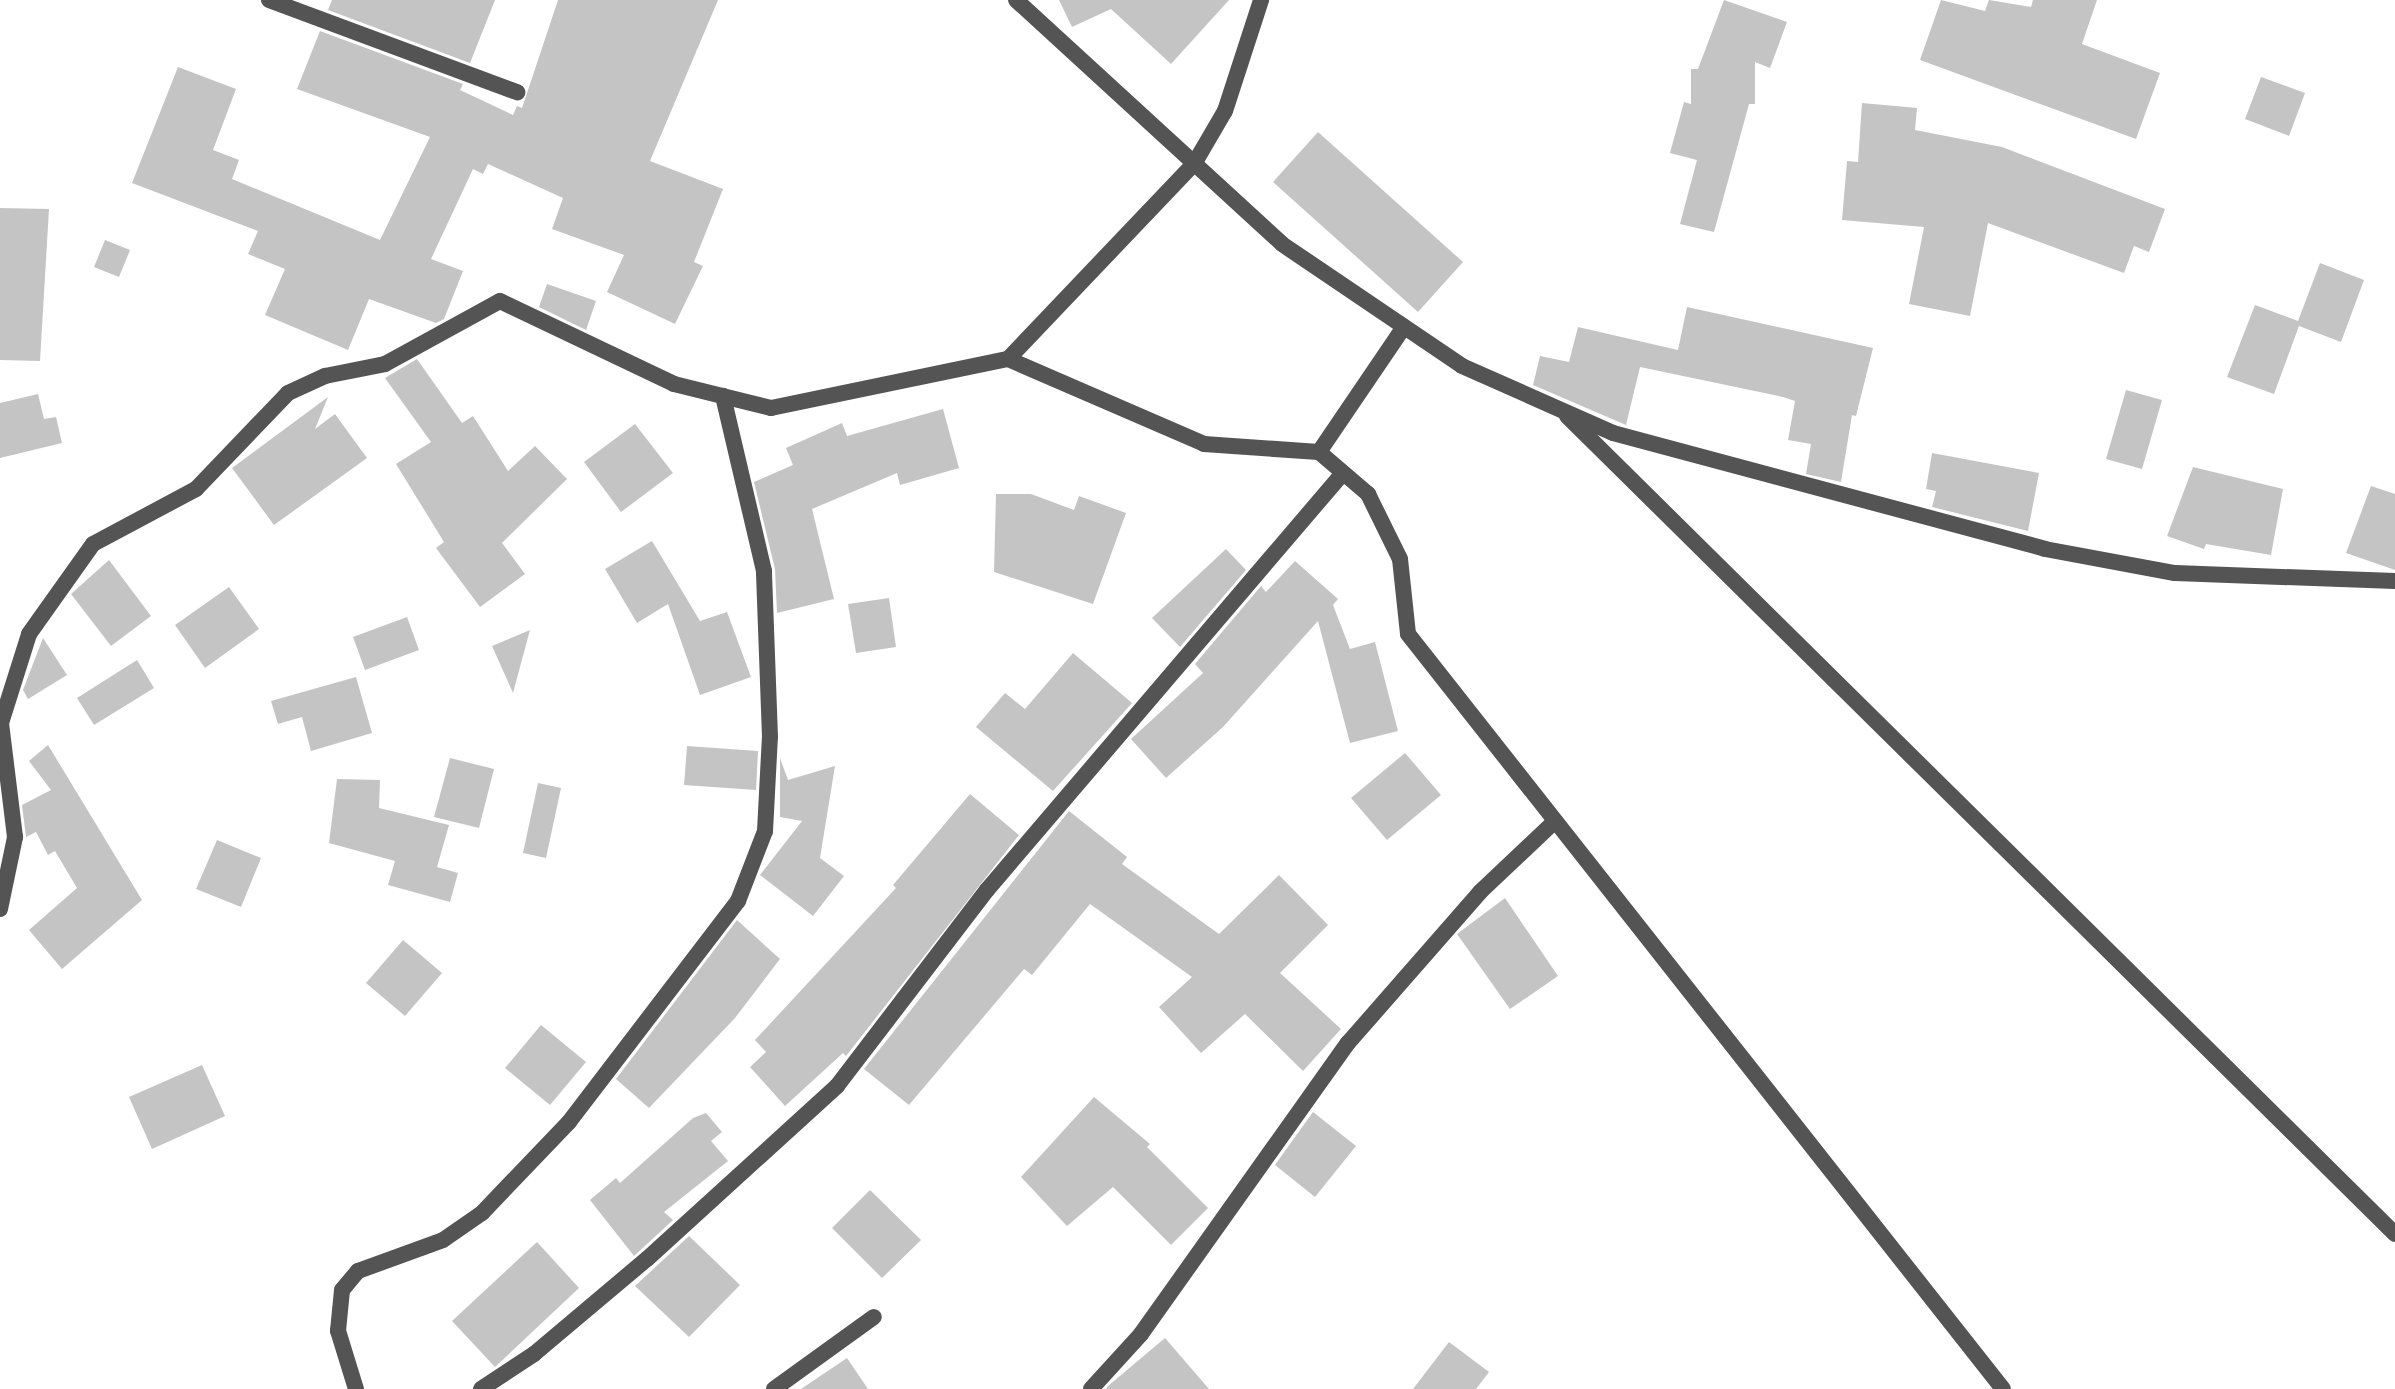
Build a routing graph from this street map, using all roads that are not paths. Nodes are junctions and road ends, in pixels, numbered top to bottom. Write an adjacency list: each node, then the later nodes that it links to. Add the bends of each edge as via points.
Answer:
1 (269, 0): 4 (street)
2 (1016, 0): 5 (street)
3 (1261, 0): 5 (street, via 1225,111)
4 (517, 92)
5 (1194, 164): 6 (street, via 1282,244); 7 (street)
6 (1404, 327): 9 (street, via 1462,366); 10 (street)
7 (1008, 359): 8 (street, via 771,408); 10 (street, via 1204,444)
8 (723, 396): 14 (street, via 674,384 500,301 385,364 325,376 288,393 196,489 93,544 29,634 1,723 15,837); 17 (street, via 764,571 770,737 765,831 738,901 569,1122 482,1213 443,1240 358,1271 342,1290 338,1331)
9 (1561, 410): 12 (street, via 1613,433 2045,549 2175,573); 15 (street)
10 (1319, 452): 11 (street)
11 (1343, 473): 13 (street, via 1368,494 1400,559 1408,634); 18 (street, via 987,890 837,1086 647,1259 534,1354)
12 (2395, 581)
13 (1555, 821): 20 (street, via 1480,892 1348,1043 1141,1334); 21 (street)
14 (0, 909)
15 (2395, 1234)
16 (874, 1317): 19 (street)
17 (356, 1389)
18 (481, 1389)
19 (774, 1389)
20 (1091, 1389)
21 (2003, 1389)

